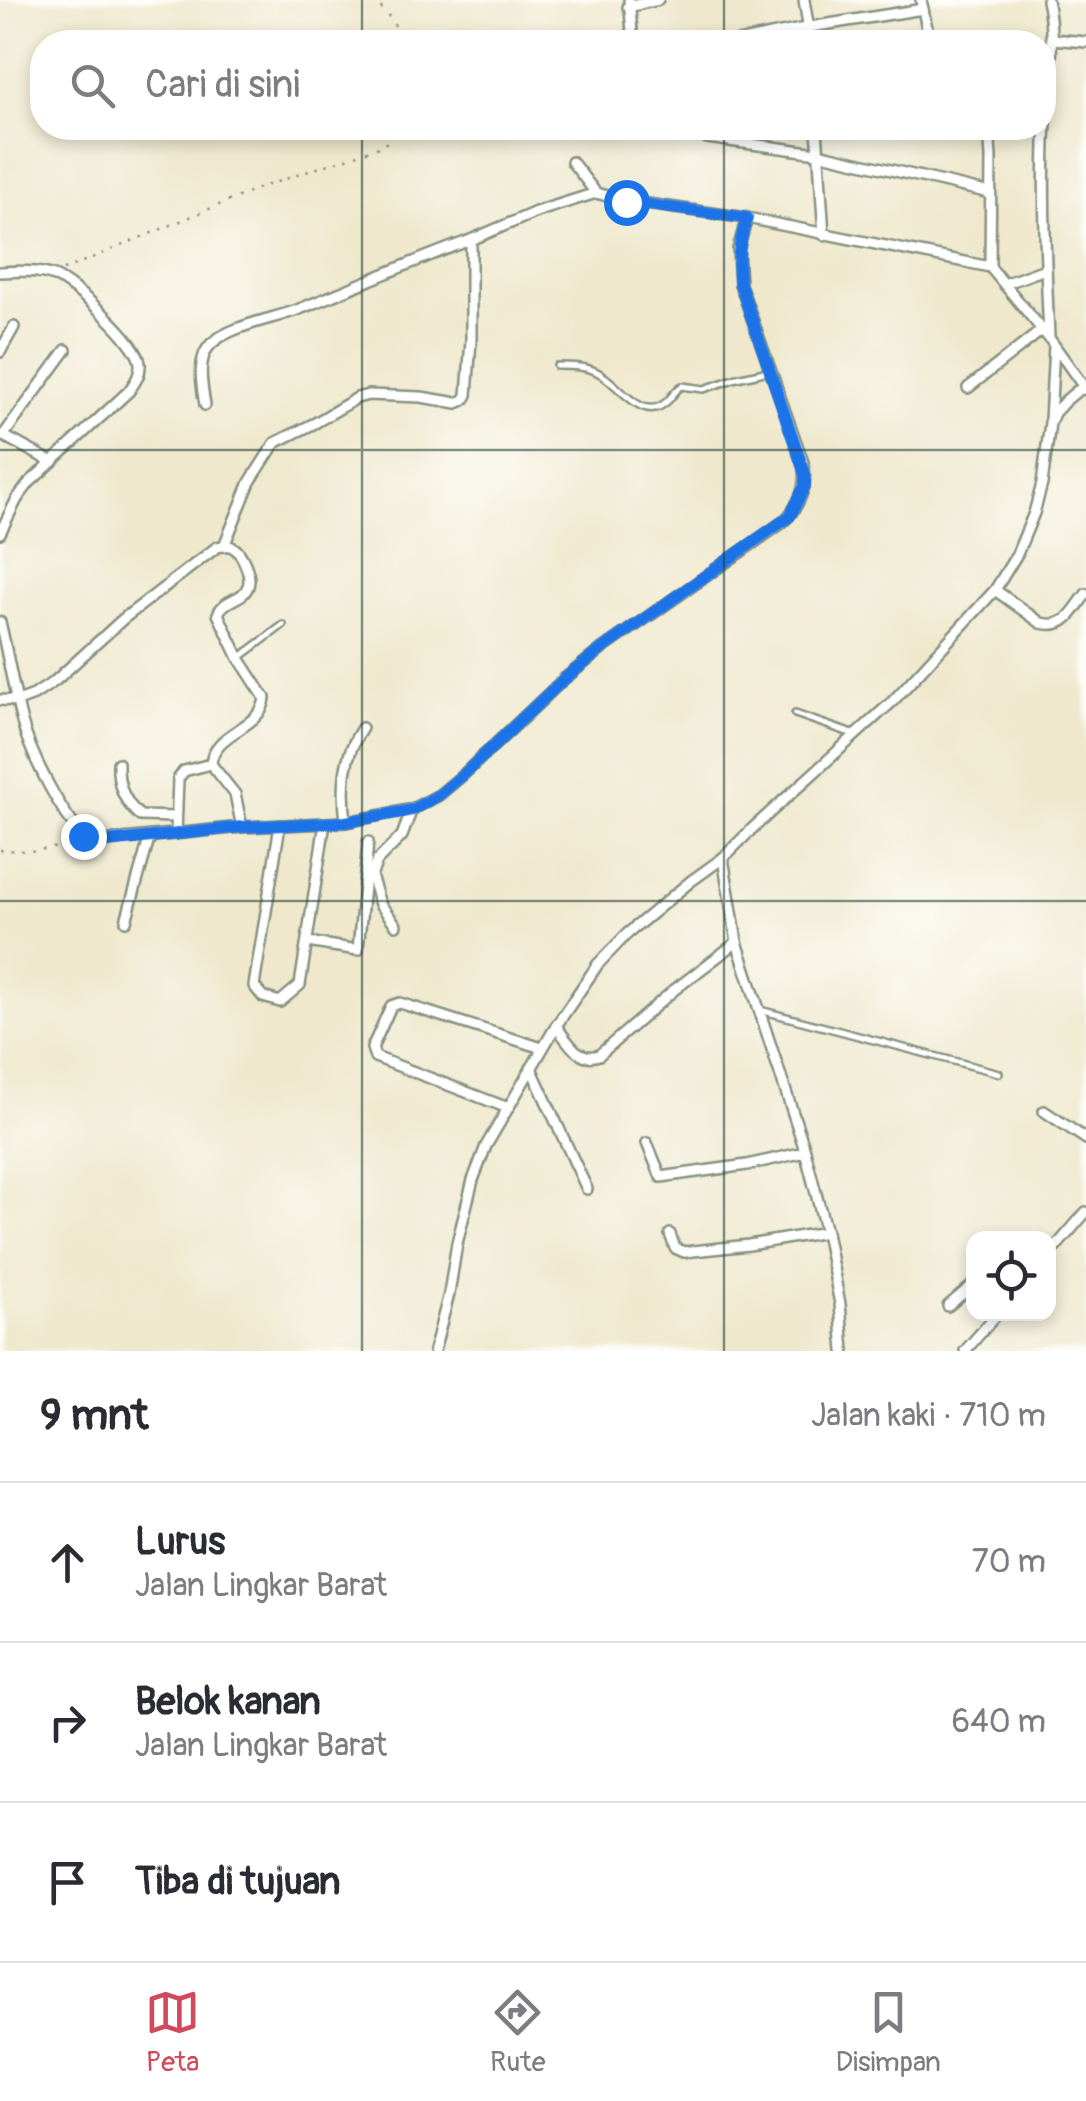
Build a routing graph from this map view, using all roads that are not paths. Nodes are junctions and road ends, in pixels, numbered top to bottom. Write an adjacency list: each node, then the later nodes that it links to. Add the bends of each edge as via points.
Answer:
1 (658, 0): 4 (street)
2 (804, 0): 6 (street)
3 (1047, 0): 11 (street)
4 (629, 4): 7 (street)
5 (922, 5): 6 (street); 10 (street)
6 (810, 27): 8 (street); 9 (street)
7 (632, 30)
8 (797, 30)
9 (810, 30)
10 (927, 30)
11 (1051, 30)
12 (1056, 39): 13 (street)
13 (1086, 42)
14 (721, 140): 18 (street)
15 (817, 140): 18 (street)
16 (989, 140): 21 (street)
17 (1047, 140): 26 (street)
18 (818, 154): 21 (street); 23 (street)
19 (572, 162): 20 (street)
20 (596, 193): 22 (street); 24 (street)
21 (990, 193): 25 (street)
22 (747, 218): 23 (street); 34 (street, via 737,265)
23 (824, 234): 25 (street)
24 (471, 240): 37 (street, via 211,344 202,366); 42 (street, via 472,340 464,400 368,394 275,444 250,482)
25 (990, 266): 28 (street)
26 (1045, 270): 28 (street); 30 (street)
27 (0, 272): 40 (street, via 52,275 85,296 138,356 139,374 128,391)
28 (1004, 284): 30 (street)
29 (14, 327): 32 (street)
30 (1048, 338): 35 (street); 36 (street); 38 (street)
31 (66, 350): 39 (street)
32 (0, 352)
33 (557, 366): 34 (lane, via 593,370 646,409 666,404 682,386 704,389)
34 (769, 371): 55 (street, via 805,474 790,516 602,649 464,774)
35 (968, 388)
36 (1085, 389): 38 (street)
37 (205, 404)
38 (1050, 423): 43 (street, via 1034,512)
39 (2, 435): 40 (street)
40 (52, 462): 41 (street, via 17,499)
41 (0, 532)
42 (224, 546): 47 (street, via 238,550 249,576 247,590 218,609); 49 (street, via 123,619 55,681)
43 (995, 590): 44 (street, via 1050,625 1065,621); 52 (street)
44 (1086, 594)
45 (0, 622): 49 (street)
46 (284, 625): 47 (lane)
47 (239, 658): 54 (street, via 265,698 264,708 216,745)
48 (0, 700): 49 (street)
49 (18, 701): 63 (street, via 29,742 74,827 92,842)
50 (795, 714): 52 (lane)
51 (362, 728): 58 (street, via 347,754)
52 (856, 734): 65 (street)
53 (118, 763): 56 (street, via 132,809 140,816)
54 (211, 764): 56 (street, via 178,779); 61 (street, via 235,794)
55 (412, 810): 57 (street); 66 (street, via 402,836)
56 (176, 817): 62 (street)
57 (360, 820): 58 (street); 64 (street)
58 (346, 822): 59 (street)
59 (325, 823): 60 (street); 69 (street)
60 (280, 825): 61 (street); 69 (street, via 254,986 263,998 280,1002 300,985)
61 (242, 827): 62 (street)
62 (176, 833): 63 (street)
63 (150, 836): 67 (street)
64 (368, 842): 66 (street); 69 (street, via 358,950)
65 (723, 858): 70 (street); 72 (street, via 598,964)
66 (377, 861): 68 (street, via 372,885)
67 (126, 920)
68 (396, 925)
69 (307, 942)
70 (738, 942): 71 (street); 72 (street, via 598,1055 579,1054)
71 (759, 1010): 75 (lane); 80 (street)
72 (556, 1026): 73 (street)
73 (542, 1048): 74 (street); 76 (street, via 391,1006 372,1048 375,1058)
74 (531, 1068): 76 (street); 81 (street)
75 (999, 1072)
76 (508, 1108): 89 (street, via 473,1180)
77 (1044, 1111): 78 (street)
78 (1086, 1139)
79 (647, 1143): 80 (street, via 660,1177)
80 (805, 1152): 83 (street)
81 (587, 1188)
82 (1086, 1212): 85 (street)
83 (826, 1232): 84 (street, via 684,1252); 90 (street)
84 (670, 1234)
85 (1056, 1247)
86 (966, 1291): 87 (street)
87 (948, 1306)
88 (991, 1321): 91 (street)
89 (434, 1351)
90 (844, 1351)
91 (965, 1351)

